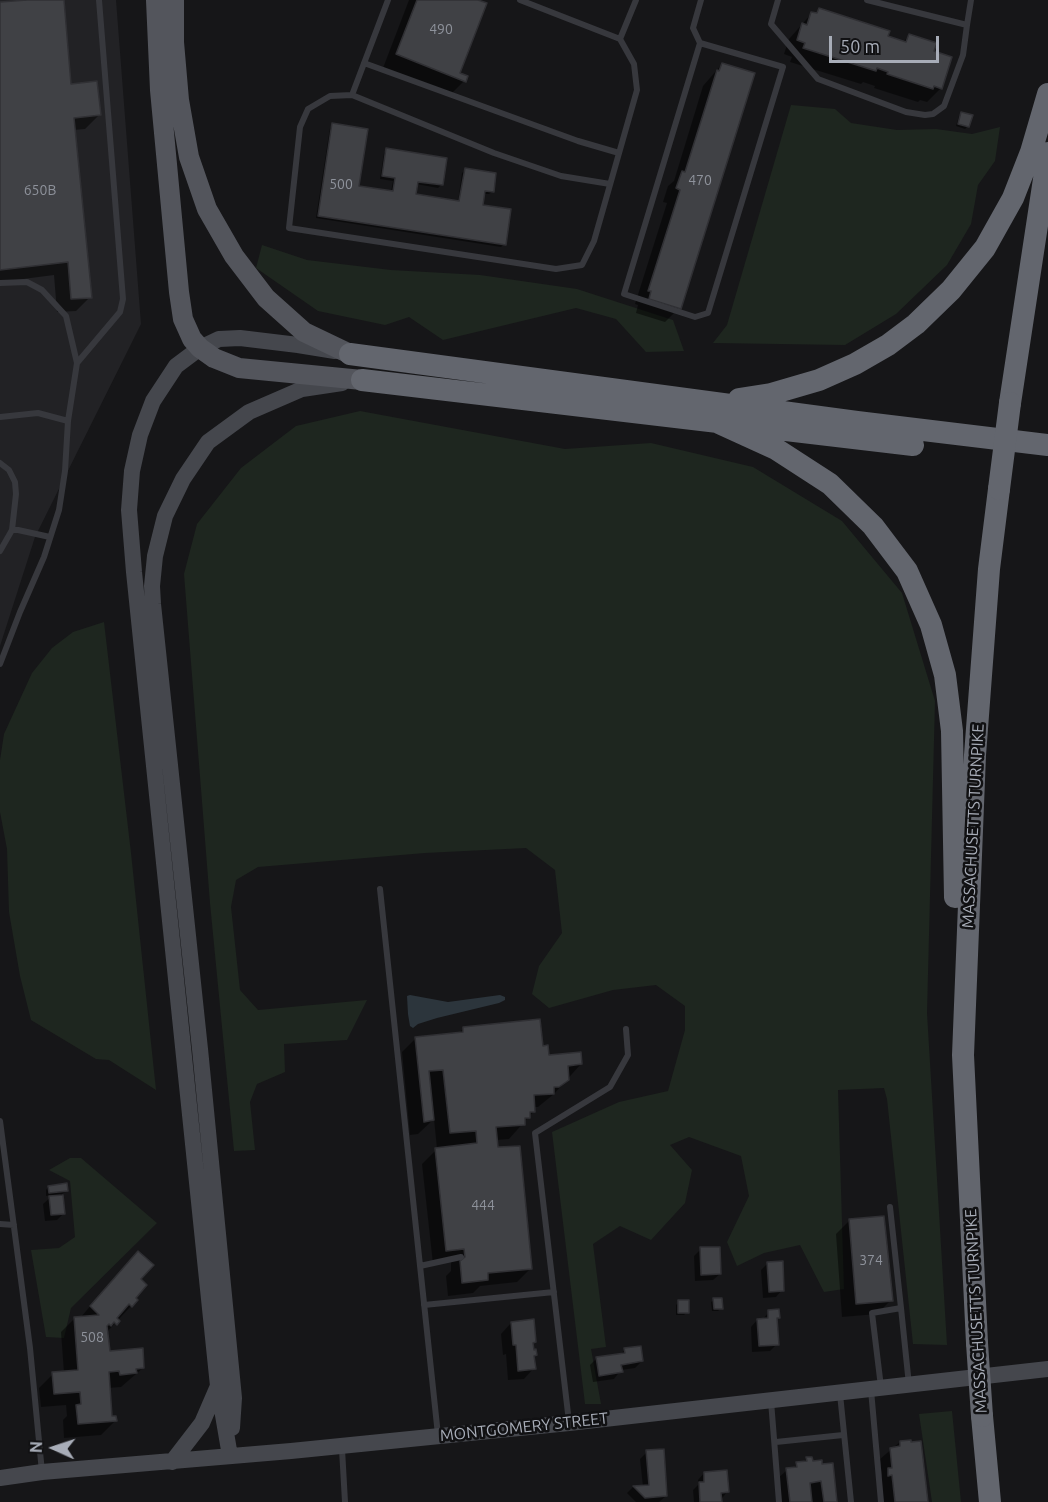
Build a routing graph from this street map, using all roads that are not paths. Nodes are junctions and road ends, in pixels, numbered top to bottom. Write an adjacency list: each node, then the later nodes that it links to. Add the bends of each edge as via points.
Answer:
1 (99, 0): 23 (lane, via 123,299 120,312)
2 (156, 0): 21 (main road, via 178,292 183,319)
3 (174, 0): 22 (main road, via 179,100 189,157 207,209 234,256 266,298 304,332)
4 (388, 0): 14 (lane)
5 (520, 0): 12 (lane)
6 (636, 0): 12 (lane)
7 (701, 0): 13 (lane, via 693,28)
8 (778, 0): 11 (lane, via 771,24 818,79 925,116 944,106 963,55)
9 (867, 0): 11 (lane)
10 (971, 0): 11 (lane)
11 (967, 25)
12 (620, 39): 17 (lane, via 634,64 638,90)
13 (700, 44): 13 (lane, via 783,67 708,314 695,317 624,294)
14 (364, 63): 16 (lane); 17 (lane)
15 (1048, 94): 25 (highway, via 1017,189 985,249 916,324 855,364 819,380)
16 (351, 95): 19 (lane, via 494,153 561,176); 19 (lane, via 330,96 308,109 300,127 290,228 556,269 582,265 594,241)
17 (619, 153): 19 (lane)
18 (1048, 153): 37 (highway, MASSACHUSETTS TURNPIKE, bridge, via 989,569 975,755)
19 (610, 184)
20 (0, 283): 23 (lane, via 27,282 42,290 66,316)
21 (200, 348): 22 (main road, via 219,339 240,338); 24 (main road, via 239,368); 49 (main road, via 176,366 153,401 132,471 129,510)
22 (350, 354): 25 (highway)
23 (76, 363): 27 (lane)
24 (362, 380): 25 (highway); 58 (main road, via 302,389 249,412 208,442 183,479 165,516 155,556 153,604 234,1398)
25 (717, 413): 28 (highway); 29 (highway); 37 (highway, via 830,484 873,526 907,571 931,626 945,675 952,731 955,916)
26 (0, 417): 27 (lane, via 38,413)
27 (68, 421): 32 (lane, via 59,510)
28 (1048, 445)
29 (1048, 461)
30 (0, 463): 31 (lane, via 15,482)
31 (12, 530): 32 (lane); 33 (lane)
32 (50, 537): 34 (lane)
33 (0, 551)
34 (0, 664)
35 (380, 889): 43 (lane)
36 (626, 1029): 44 (lane, via 628,1055 610,1087 536,1133)
37 (963, 1056): 66 (highway, MASSACHUSETTS TURNPIKE, bridge, via 977,1343)
38 (0, 1121): 41 (lane)
39 (890, 1207): 46 (lane)
40 (0, 1224): 41 (lane)
41 (14, 1225): 60 (lane)
42 (461, 1257): 43 (lane)
43 (420, 1266): 45 (lane)
44 (554, 1292): 45 (lane); 53 (lane)
45 (424, 1305): 55 (lane)
46 (901, 1308): 48 (lane); 50 (lane, via 872,1313)
47 (1048, 1369): 48 (main road, MONTGOMERY STREET)
48 (910, 1385): 50 (main road, MONTGOMERY STREET)
49 (218, 1386): 58 (main road); 59 (main road, via 202,1423)
50 (876, 1389): 51 (main road, MONTGOMERY STREET); 65 (lane)
51 (840, 1393): 52 (main road, MONTGOMERY STREET); 54 (lane)
52 (771, 1401): 53 (main road, MONTGOMERY STREET); 56 (lane)
53 (569, 1423): 55 (main road, MONTGOMERY STREET)
54 (843, 1435): 56 (lane); 64 (lane)
55 (438, 1436): 57 (main road, MONTGOMERY STREET)
56 (776, 1443): 63 (lane)
57 (342, 1446): 58 (main road, MONTGOMERY STREET); 62 (lane)
58 (230, 1456): 59 (main road, MONTGOMERY STREET)
59 (172, 1462): 60 (main road, MONTGOMERY STREET)
60 (42, 1472): 61 (main road, MONTGOMERY STREET)
61 (0, 1478)
62 (345, 1502)
63 (779, 1502)
64 (851, 1502)
65 (881, 1502)
66 (990, 1502)

